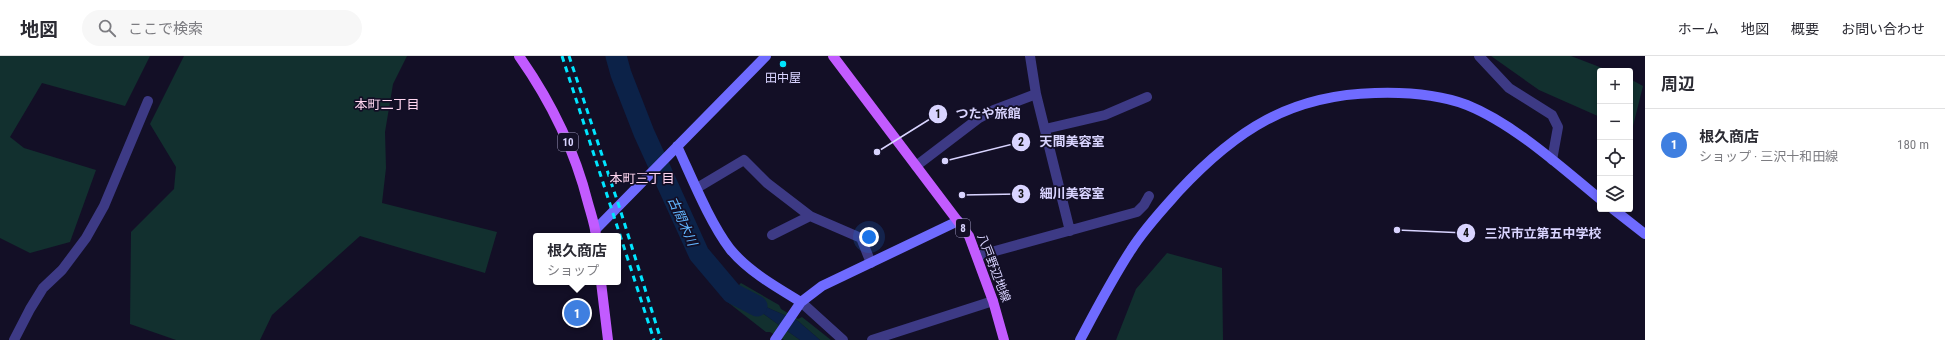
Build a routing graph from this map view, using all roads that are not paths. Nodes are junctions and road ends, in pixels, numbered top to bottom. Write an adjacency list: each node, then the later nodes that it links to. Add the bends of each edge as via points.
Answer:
1 (519, 56): 20 (main road, 10, via 539,87 570,146 582,177)
2 (766, 56): 10 (street)
3 (833, 56): 12 (main road, 八戸野辺地線 / 8)
4 (1030, 56): 6 (street)
5 (1479, 56): 11 (street, via 1509,88 1552,115 1558,127)
6 (1036, 94): 9 (street); 12 (street, via 979,118)
7 (1147, 97): 9 (street, via 1105,115)
8 (148, 101): 28 (street, via 104,206 74,256 43,288)
9 (1045, 129): 19 (street)
10 (674, 149): 13 (street); 20 (street)
11 (1552, 160): 15 (street); 34 (street, via 1501,122 1467,106 1434,96 1394,92 1359,93 1323,98 1288,110 1252,127 1229,144 1193,176 1157,214 1131,249)
12 (916, 166): 18 (main road, 八戸野辺地線 / 8)
13 (697, 188): 17 (street, via 744,160 767,183); 27 (street, via 731,249 752,270)
14 (1149, 196): 19 (street, via 1137,212)
15 (1597, 197)
16 (1617, 212): 21 (street)
17 (810, 216): 22 (street); 24 (street, via 861,238)
18 (958, 221): 23 (main road, 八戸野辺地線 / 8, via 969,236); 24 (street)
19 (1070, 231): 23 (street)
20 (596, 233)
21 (1645, 234)
22 (772, 235)
23 (977, 256): 26 (main road, 八戸野辺地線 / 8)
24 (871, 263): 27 (street, via 822,286)
25 (601, 285): 29 (main road)
26 (993, 301): 32 (street); 33 (main road, 八戸野辺地線 / 8)
27 (798, 305): 30 (street); 31 (street)
28 (14, 340)
29 (608, 340)
30 (775, 340)
31 (843, 340)
32 (872, 340)
33 (1004, 340)
34 (1080, 340)

